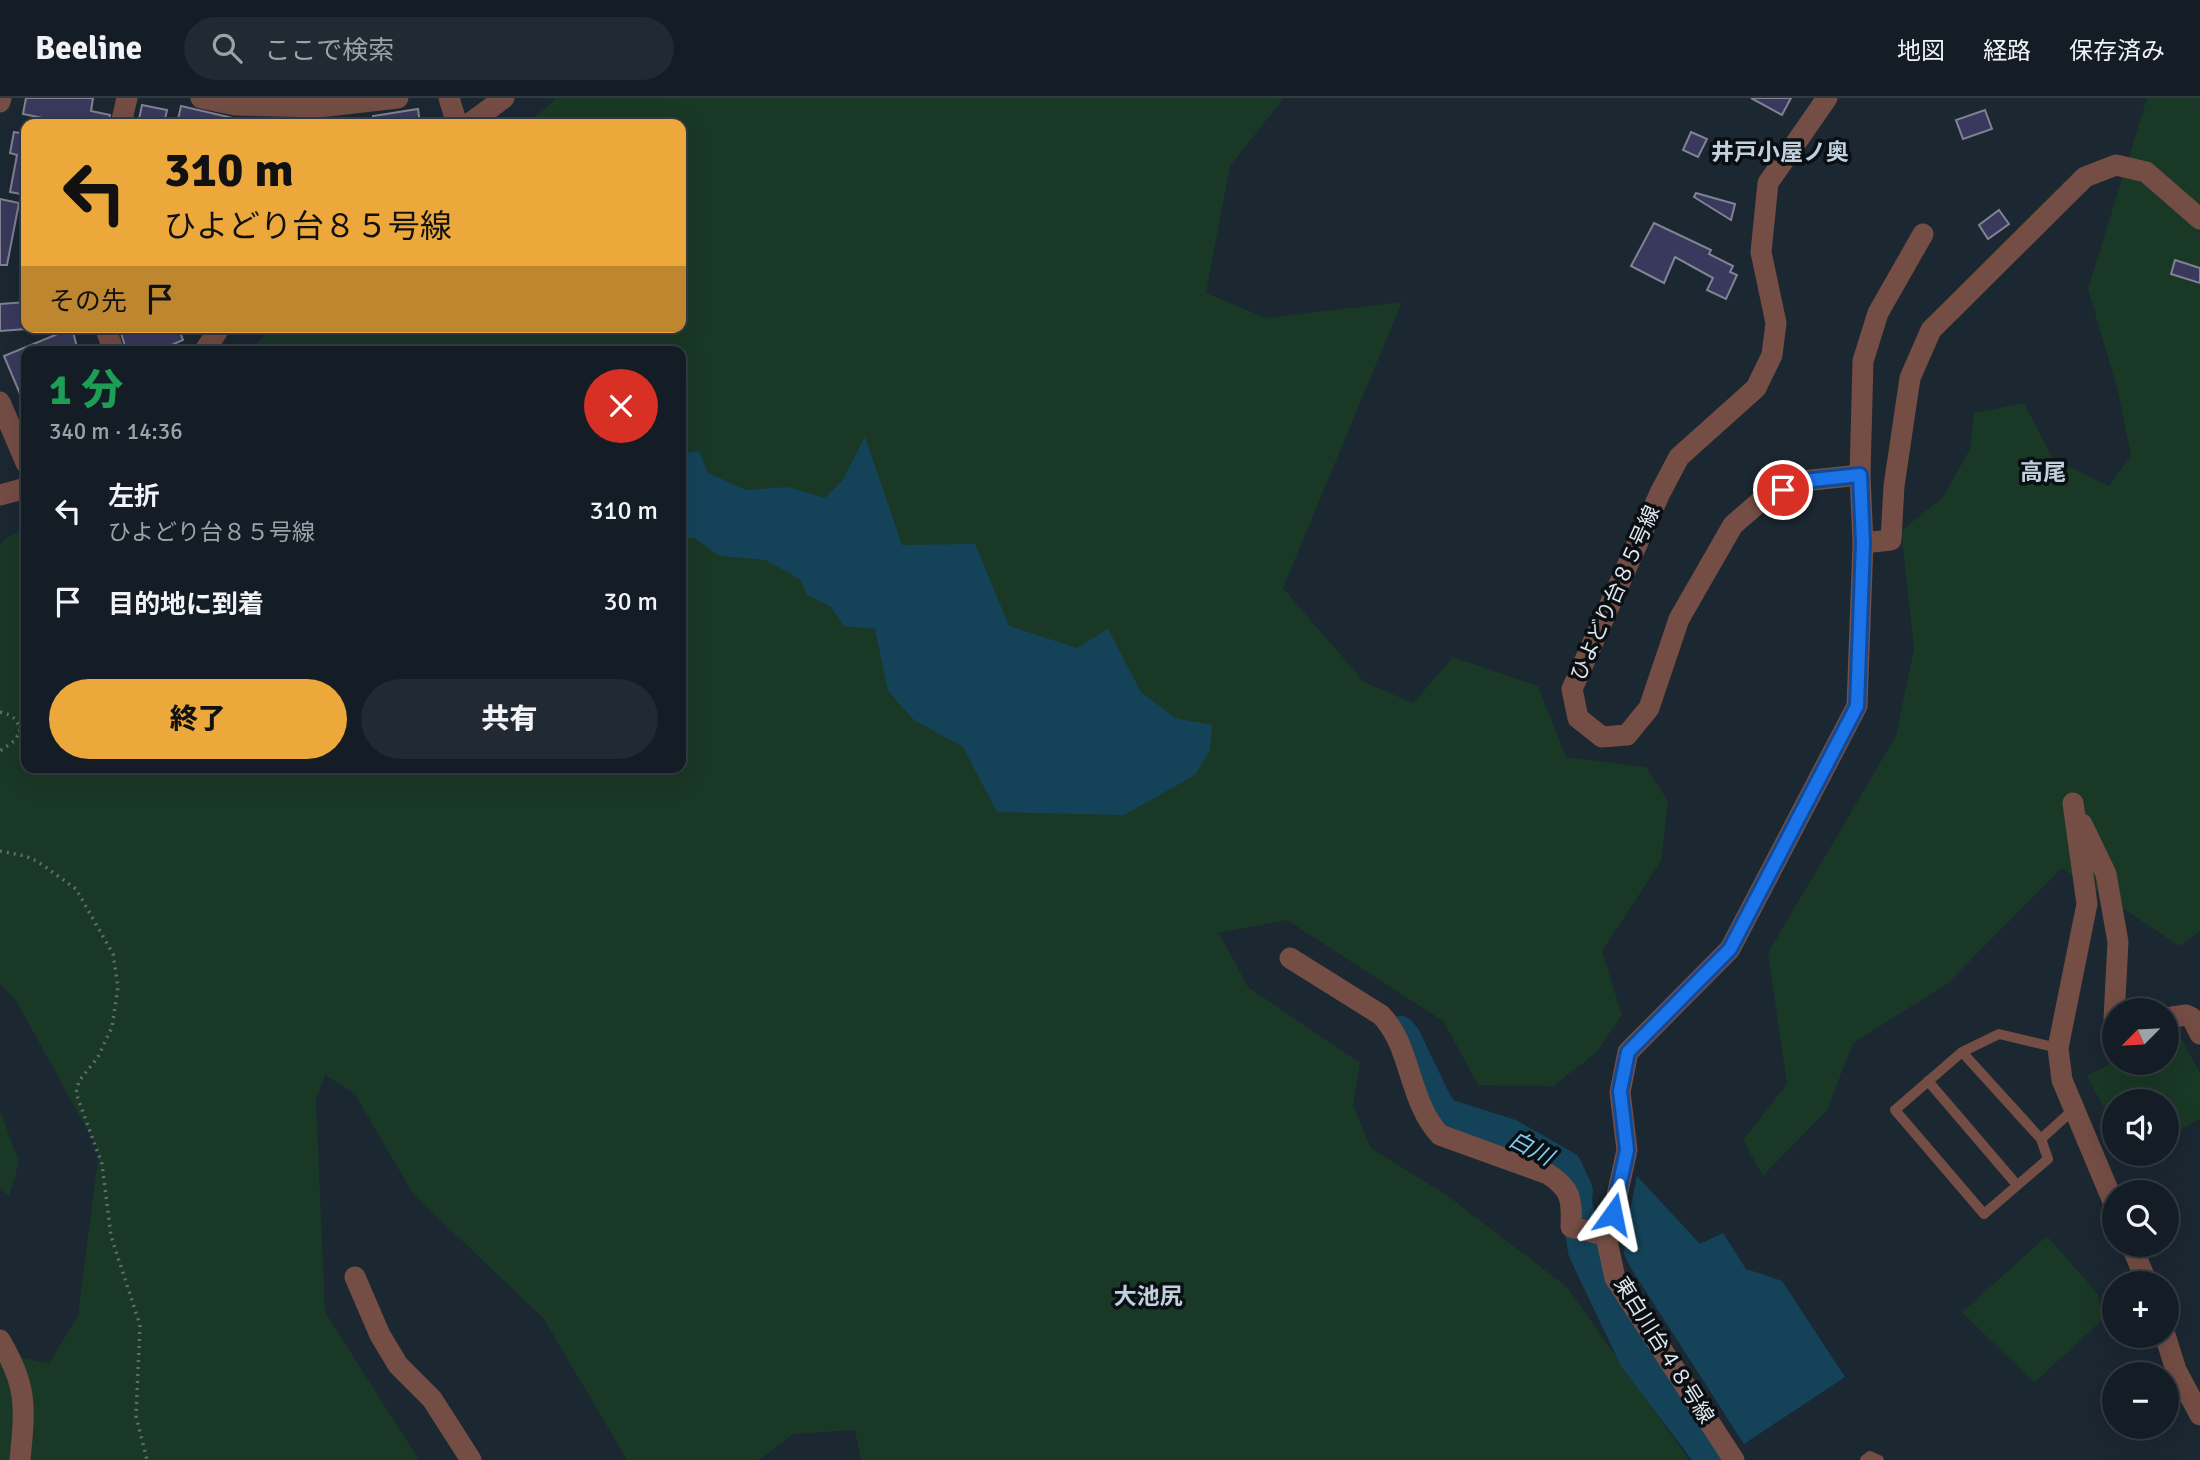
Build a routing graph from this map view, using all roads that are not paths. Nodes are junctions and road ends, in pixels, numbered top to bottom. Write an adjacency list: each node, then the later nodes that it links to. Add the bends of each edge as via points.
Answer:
1 (127, 98): 8 (street)
2 (201, 98): 7 (street)
3 (398, 98): 7 (street)
4 (449, 98): 9 (street)
5 (504, 98): 10 (street)
6 (1827, 98): 15 (street, ひよどり台８５号線, via 1768,184 1761,252 1776,323 1772,355 1756,388 1679,457 1572,690 1578,719 1602,737 1627,735 1649,708 1679,619 1733,525 1743,516 1763,499 1803,481)
7 (233, 115)
8 (122, 119)
9 (455, 119)
10 (476, 119)
11 (2200, 219): 18 (street, via 2146,172 2116,165 2085,177 1931,330 1910,378 1891,540)
12 (1923, 234): 15 (street, 東白川台４８号線, via 1878,313 1863,361)
13 (0, 402): 14 (street)
14 (21, 451)
15 (1860, 475): 18 (street, 東白川台４８号線)
16 (21, 489): 17 (street)
17 (0, 495)
18 (1863, 543): 30 (street, 東白川台４８号線, via 1857,706 1730,949 1628,1052 1620,1091 1627,1150)
19 (1290, 958): 30 (street, via 1388,1021 1427,1122 1440,1135 1548,1174 1561,1182 1572,1201 1570,1227)
20 (2115, 998): 23 (street, via 2118,942 2106,874 2073,803 2087,904)
21 (2179, 1016): 22 (street, via 2192,1018)
22 (2200, 1034)
23 (2058, 1048): 24 (lane, via 1999,1034); 26 (street, via 2062,1080)
24 (1962, 1052): 25 (lane); 27 (lane)
25 (1928, 1081): 29 (lane); 29 (lane, via 1895,1110 1966,1194 1984,1214)
26 (2074, 1109): 27 (lane); 28 (street)
27 (2041, 1139): 29 (lane, via 2048,1159)
28 (2104, 1180)
29 (2017, 1185)
30 (1608, 1236): 37 (street, 東白川台４８号線, via 1615,1278)
31 (355, 1277): 36 (street, via 398,1365 432,1399)
32 (0, 1340): 35 (street, via 22,1392)
33 (2169, 1348): 34 (street)
34 (2200, 1415)
35 (20, 1460)
36 (471, 1460)
37 (1734, 1460)
38 (1865, 1460): 39 (lane, via 1870,1456)
39 (1879, 1460)

